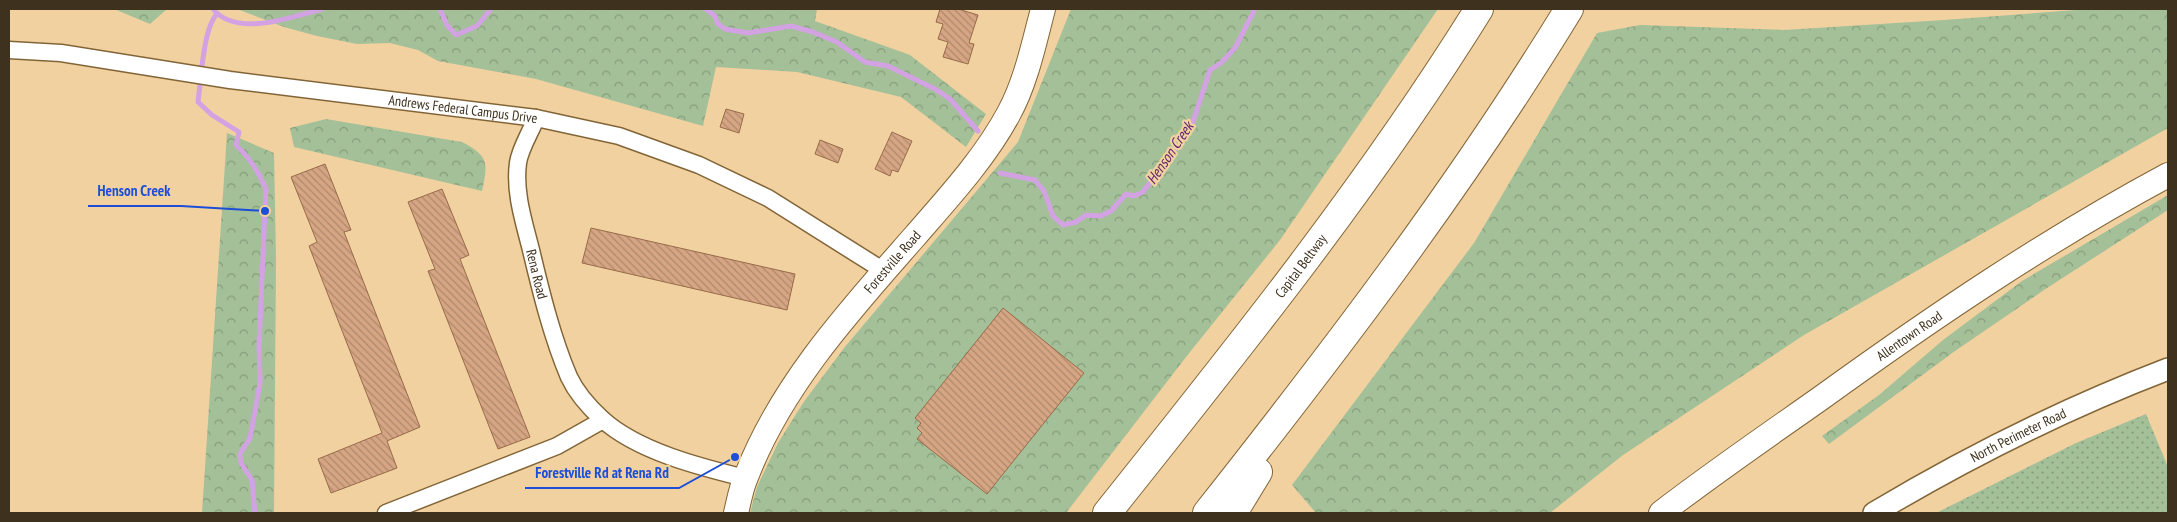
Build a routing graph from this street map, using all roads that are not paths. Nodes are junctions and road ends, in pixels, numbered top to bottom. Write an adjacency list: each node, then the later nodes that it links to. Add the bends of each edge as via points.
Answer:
1 (1043, 9): 7 (main road, Forestville Road, via 1016,96 999,130 944,202)
2 (1477, 12): 14 (highway, Capital Beltway, via 1406,120 1332,223)
3 (1566, 13): 9 (highway, via 1396,266)
4 (9, 50): 5 (street, Andrews Federal Campus Drive, via 52,52 230,80)
5 (536, 118): 7 (street, Andrews Federal Campus Drive, via 619,136 699,165 768,198); 10 (street, Rena Road, via 518,164 521,206 543,298 570,379)
6 (2168, 175): 17 (main road, Allentown Road, via 2089,219 1973,292)
7 (884, 271): 11 (main road, Forestville Road, via 779,408)
8 (2168, 369): 18 (street, North Perimeter Road, via 2013,437)
9 (1316, 373): 15 (highway); 16 (highway)
10 (603, 420): 11 (street, Rena Road, via 648,448); 12 (street, via 557,446)
11 (745, 478): 13 (main road, Forestville Road)
12 (386, 513)
13 (736, 513)
14 (1107, 513)
15 (1207, 513)
16 (1233, 513)
17 (1661, 513)
18 (1874, 513)

